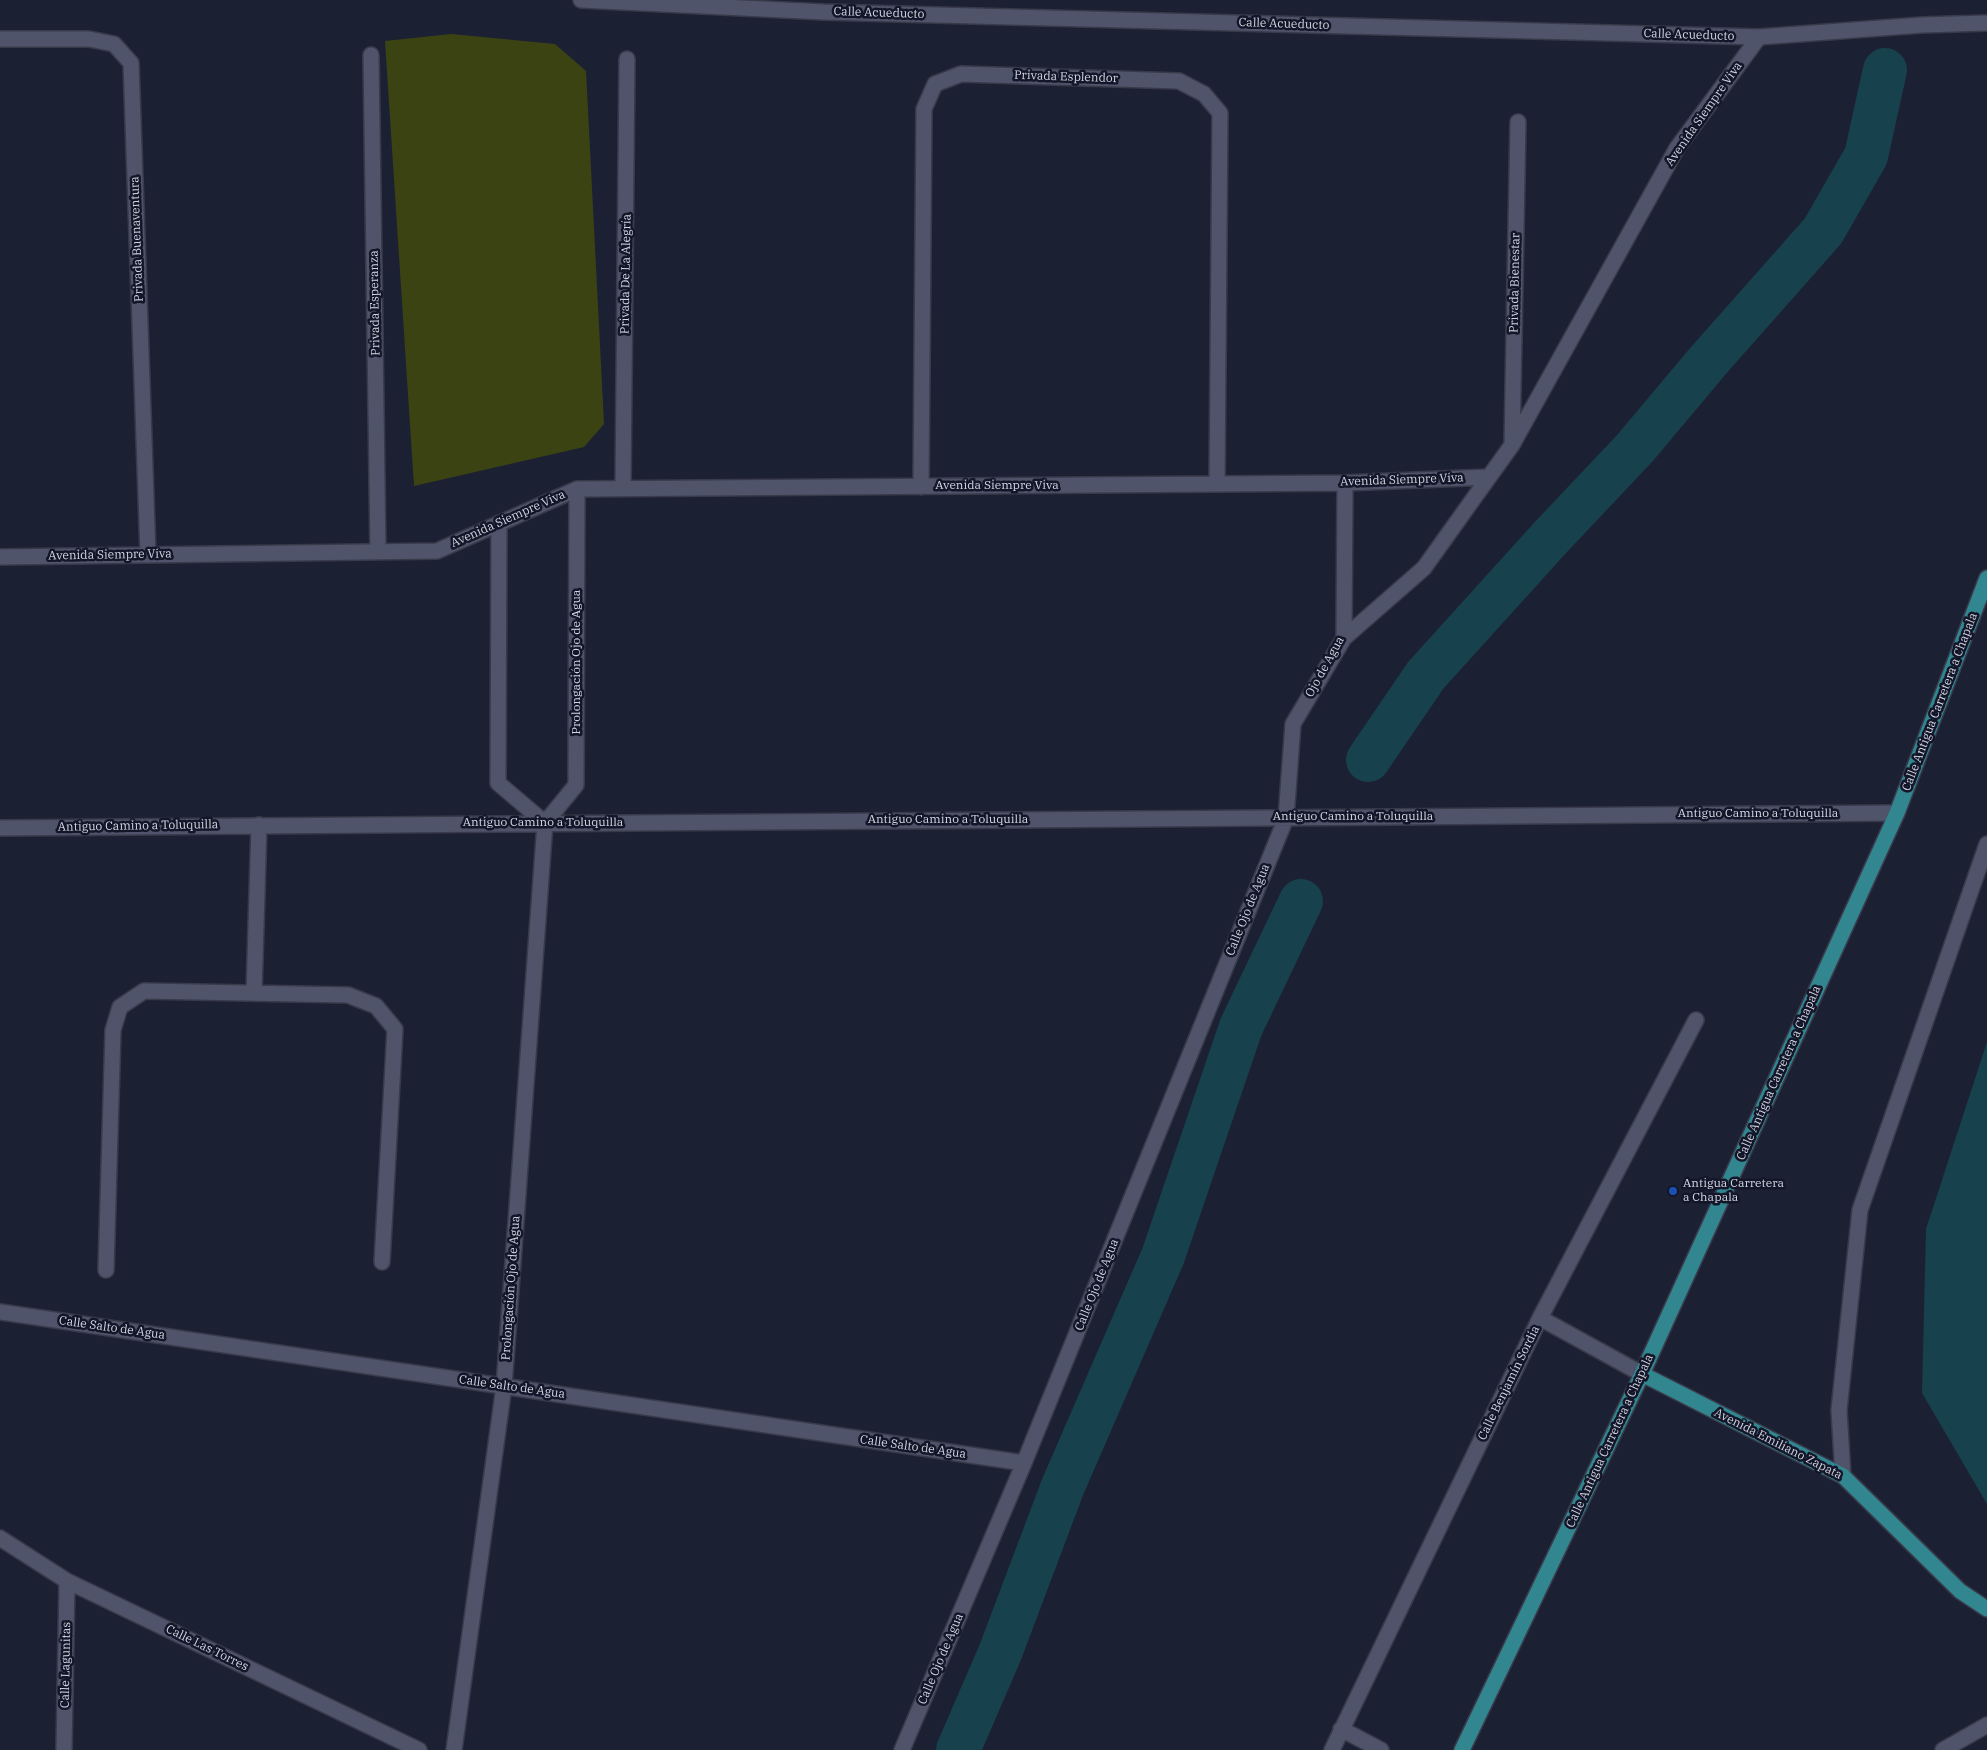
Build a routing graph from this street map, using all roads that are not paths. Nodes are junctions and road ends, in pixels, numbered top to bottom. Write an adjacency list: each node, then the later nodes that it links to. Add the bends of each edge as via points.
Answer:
1 (581, 0): 3 (street, Calle Acueducto, via 834,12)
2 (1987, 23): 3 (street, Calle Acueducto)
3 (1759, 37): 8 (street, Avenida Siempre Viva, via 1677,148)
4 (0, 39): 17 (street, Privada Buenaventura, via 89,39 114,44 131,63)
5 (371, 55): 16 (street, Privada Esperanza)
6 (627, 59): 14 (street, Privada De La Alegría)
7 (1518, 122): 8 (street, Privada Bienestar)
8 (1512, 445): 9 (street, Avenida Siempre Viva)
9 (1489, 477): 10 (street, Avenida Siempre Viva); 20 (street, via 1424,568)
10 (1345, 483): 11 (street, Avenida Siempre Viva); 20 (street, Ojo de Agua)
11 (1216, 484): 12 (street, Avenida Siempre Viva); 12 (street, Privada Esplendor, via 1220,113 1204,94 1179,81 961,74 935,84 924,109)
12 (921, 487): 14 (street, Avenida Siempre Viva)
13 (577, 489): 14 (street, Avenida Siempre Viva); 15 (street, Avenida Siempre Viva); 23 (street, Prolongación Ojo de Agua, via 576,785)
14 (623, 489)
15 (499, 523): 16 (street, Avenida Siempre Viva, via 436,551); 23 (street, via 498,783)
16 (378, 551): 17 (street, Avenida Siempre Viva)
17 (148, 555): 18 (street, Avenida Siempre Viva)
18 (0, 557)
19 (1987, 578): 21 (main road, Calle Antigua Carretera a Chapala)
20 (1344, 638): 22 (street, Ojo de Agua, via 1292,724)
21 (1897, 813): 22 (street, Antiguo Camino a Toluquilla); 33 (main road, Calle Antigua Carretera a Chapala)
22 (1286, 818): 23 (street, Antiguo Camino a Toluquilla); 35 (street, Calle Ojo de Agua)
23 (545, 823): 24 (street, Antiguo Camino a Toluquilla); 34 (street, Prolongación Ojo de Agua)
24 (258, 825): 25 (street, Antiguo Camino a Toluquilla); 27 (street)
25 (0, 828)
26 (1987, 844): 36 (street, via 1860,1210 1839,1410)
27 (254, 993): 29 (street, via 348,995 376,1006 395,1029); 30 (street, via 144,991 120,1007 113,1030)
28 (1696, 1020): 32 (street, Calle Benjamín Sordia)
29 (382, 1262)
30 (106, 1270)
31 (0, 1312): 34 (street, Calle Salto de Agua)
32 (1540, 1318): 33 (street, Avenida Emiliano Zapata); 41 (street, Calle Benjamín Sordia)
33 (1642, 1374): 36 (main road, Avenida Emiliano Zapata); 48 (main road, Calle Antigua Carretera a Chapala)
34 (504, 1386): 35 (street, Calle Salto de Agua); 44 (street, Prolongación Ojo de Agua)
35 (1024, 1463): 45 (street, Calle Ojo de Agua)
36 (1843, 1476): 39 (main road, Avenida Emiliano Zapata, via 1960,1592)
37 (0, 1538): 38 (street, Calle Las Torres)
38 (67, 1581): 42 (street, Calle Lagunitas); 43 (street, Calle Las Torres)
39 (1987, 1609)
40 (1987, 1725): 49 (street)
41 (1342, 1729): 46 (street, Calle Benjamín Sordia); 47 (street)
42 (64, 1750)
43 (419, 1750)
44 (454, 1750)
45 (902, 1750)
46 (1332, 1750)
47 (1381, 1750)
48 (1462, 1750)
49 (1943, 1750)

